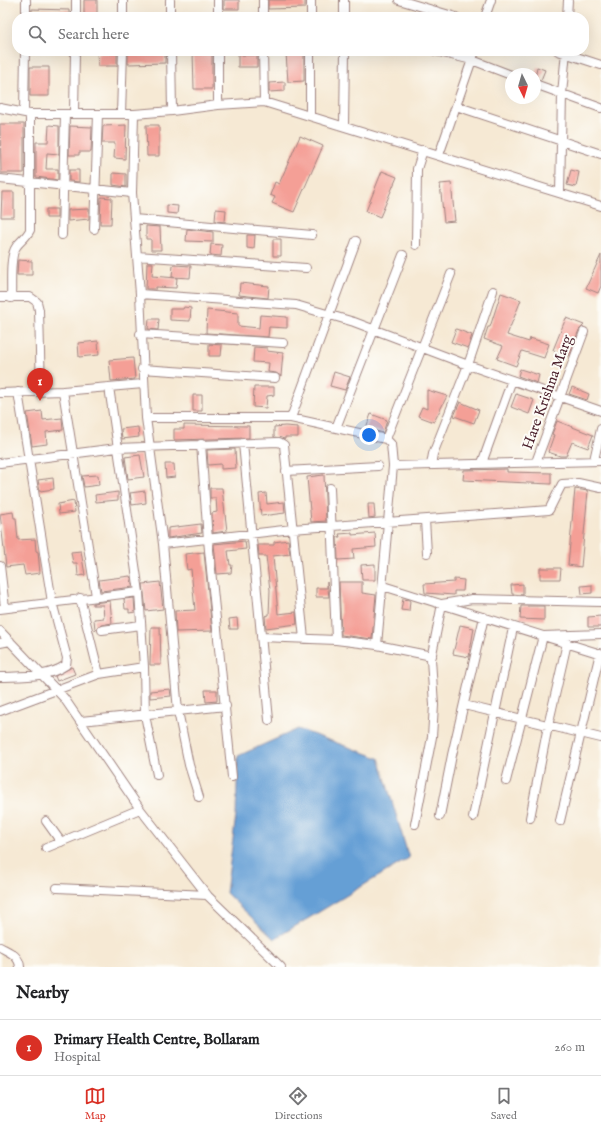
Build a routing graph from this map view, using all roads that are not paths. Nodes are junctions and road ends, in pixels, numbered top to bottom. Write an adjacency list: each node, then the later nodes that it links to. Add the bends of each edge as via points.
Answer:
1 (26, 0): 12 (street)
2 (76, 0): 13 (street)
3 (123, 0): 14 (street)
4 (170, 0): 15 (street)
5 (218, 0): 16 (street)
6 (263, 0): 17 (street)
7 (310, 0): 18 (street)
8 (344, 0): 19 (street)
9 (399, 0): 20 (street)
10 (491, 0): 21 (street)
11 (568, 0): 22 (street)
12 (26, 12)
13 (76, 12)
14 (123, 12)
15 (170, 12)
16 (218, 12)
17 (263, 12)
18 (310, 12)
19 (344, 12)
20 (439, 12)
21 (487, 12)
22 (567, 12)
23 (25, 56): 46 (street)
24 (75, 56): 47 (street)
25 (122, 56): 49 (street)
26 (171, 56): 45 (street)
27 (218, 56): 41 (street)
28 (263, 56): 40 (street)
29 (310, 56): 51 (street)
30 (345, 56): 52 (street)
31 (456, 56): 35 (street)
32 (473, 56): 35 (street)
33 (563, 56): 39 (street)
34 (575, 56): 36 (street)
35 (472, 60): 37 (street); 42 (street)
36 (601, 65)
37 (505, 73)
38 (541, 86): 39 (street)
39 (562, 94): 44 (street); 53 (street)
40 (264, 102): 41 (street); 51 (street)
41 (218, 104): 45 (street)
42 (456, 106): 53 (street); 56 (street)
43 (0, 108): 46 (street)
44 (601, 108)
45 (172, 111): 50 (street)
46 (27, 113): 47 (street); 58 (street)
47 (70, 114): 48 (street); 59 (street)
48 (98, 114): 49 (street); 60 (street)
49 (122, 114): 50 (street)
50 (134, 114): 61 (street)
51 (310, 116): 52 (street)
52 (344, 126): 54 (street)
53 (562, 141): 55 (street); 62 (street)
54 (423, 150): 56 (street); 69 (street, via 417,169)
55 (601, 154)
56 (439, 155): 62 (street)
57 (0, 179): 58 (street)
58 (29, 182): 59 (street); 77 (street, via 30,230 13,253)
59 (64, 186): 60 (street); 66 (street)
60 (95, 189): 61 (street); 65 (street)
61 (132, 193): 64 (street)
62 (560, 193): 63 (street)
63 (601, 206)
64 (134, 218): 67 (street); 71 (street)
65 (94, 229)
66 (62, 235)
67 (312, 235)
68 (356, 241): 78 (street)
69 (416, 245)
70 (403, 255): 79 (street)
71 (137, 256): 72 (street); 75 (street)
72 (306, 268)
73 (451, 274): 83 (street)
74 (493, 291): 84 (street)
75 (140, 294): 78 (street, via 296,306); 81 (street)
76 (0, 297): 77 (street)
77 (11, 298): 92 (street, via 30,297 37,302)
78 (328, 315): 79 (street); 97 (street)
79 (373, 330): 83 (street); 98 (street)
80 (584, 332): 94 (street, Hare Krishna Marg)
81 (140, 334): 82 (street); 85 (street)
82 (282, 343)
83 (422, 348): 84 (street); 100 (street)
84 (468, 365): 87 (street); 111 (street, via 449,410)
85 (142, 369): 86 (street); 88 (street)
86 (275, 378)
87 (512, 380): 94 (street); 110 (street)
88 (143, 384): 89 (street); 96 (street)
89 (109, 387): 90 (street); 104 (street)
90 (63, 391): 92 (street); 105 (street)
91 (18, 392): 92 (street); 93 (street); 106 (street)
92 (41, 392)
93 (0, 393)
94 (560, 397): 95 (street); 108 (street, Hare Krishna Marg)
95 (601, 411)
96 (146, 418): 97 (street); 103 (street)
97 (291, 418): 98 (street)
98 (336, 428): 100 (street)
99 (601, 429): 107 (street)
100 (386, 439): 113 (street, via 392,444)
101 (243, 443): 102 (street); 114 (street, via 282,443); 121 (street)
102 (201, 444): 103 (street); 122 (street)
103 (149, 446): 104 (street); 123 (street)
104 (117, 448): 105 (street); 127 (street)
105 (74, 454): 106 (street); 128 (street)
106 (29, 460): 109 (street); 130 (street)
107 (598, 460): 108 (street)
108 (536, 462): 110 (street)
109 (0, 463)
110 (482, 464): 111 (street)
111 (431, 465): 113 (street)
112 (378, 466): 114 (street)
113 (393, 466): 118 (street)
114 (286, 471): 120 (street)
115 (330, 488): 119 (street)
116 (601, 488): 117 (street, via 578,483 562,484 549,510)
117 (425, 520): 118 (street); 124 (street)
118 (388, 523): 119 (street); 126 (street)
119 (332, 526): 120 (street); 143 (street)
120 (292, 529): 121 (street); 142 (street)
121 (250, 535): 122 (street); 141 (street)
122 (208, 540): 123 (street); 156 (street)
123 (163, 544): 158 (street)
124 (427, 553)
125 (0, 566): 133 (street)
126 (384, 586): 132 (street); 147 (street)
127 (139, 592): 128 (street); 135 (street)
128 (96, 596): 129 (street)
129 (80, 598): 130 (street); 151 (street)
130 (52, 602): 133 (street); 152 (street, via 66,665)
131 (601, 602): 132 (street, via 472,599)
132 (442, 604): 134 (street); 149 (street)
133 (3, 608)
134 (484, 616): 136 (street); 155 (street)
135 (141, 625): 137 (street); 150 (street)
136 (513, 628): 140 (street); 159 (street)
137 (102, 630)
138 (0, 631): 144 (street)
139 (601, 634): 140 (street)
140 (543, 636): 146 (street); 161 (street)
141 (261, 637): 142 (street); 162 (street)
142 (304, 639): 143 (street)
143 (336, 640): 147 (street)
144 (10, 641): 145 (street); 152 (street)
145 (0, 642)
146 (567, 643): 148 (street); 164 (street)
147 (377, 645): 149 (street)
148 (600, 653): 165 (street)
149 (432, 656): 177 (street, via 432,737)
150 (144, 667): 151 (street); 160 (street)
151 (99, 674): 154 (street)
152 (42, 675): 153 (street); 154 (street)
153 (0, 677)
154 (55, 689): 157 (street); 163 (street)
155 (464, 705): 159 (street); 172 (street)
156 (226, 706): 158 (street); 168 (street)
157 (0, 711)
158 (178, 711): 160 (street); 170 (street, via 189,765)
159 (494, 712): 161 (street); 173 (street)
160 (145, 715): 163 (street); 167 (street)
161 (521, 719): 164 (street); 169 (street)
162 (269, 720)
163 (81, 721): 171 (street)
164 (548, 726): 165 (street); 174 (street)
165 (581, 734): 166 (street); 175 (street)
166 (601, 738)
167 (156, 775)
168 (232, 777)
169 (506, 780)
170 (199, 797)
171 (140, 809): 178 (street); 181 (street)
172 (440, 816)
173 (473, 817)
174 (530, 818)
175 (560, 821)
176 (46, 822): 178 (street)
177 (415, 824)
178 (61, 842): 179 (street)
179 (46, 848)
180 (57, 888): 181 (street)
181 (206, 895): 184 (street)
182 (0, 947): 183 (street, via 16,956)
183 (20, 967)
184 (281, 967)

